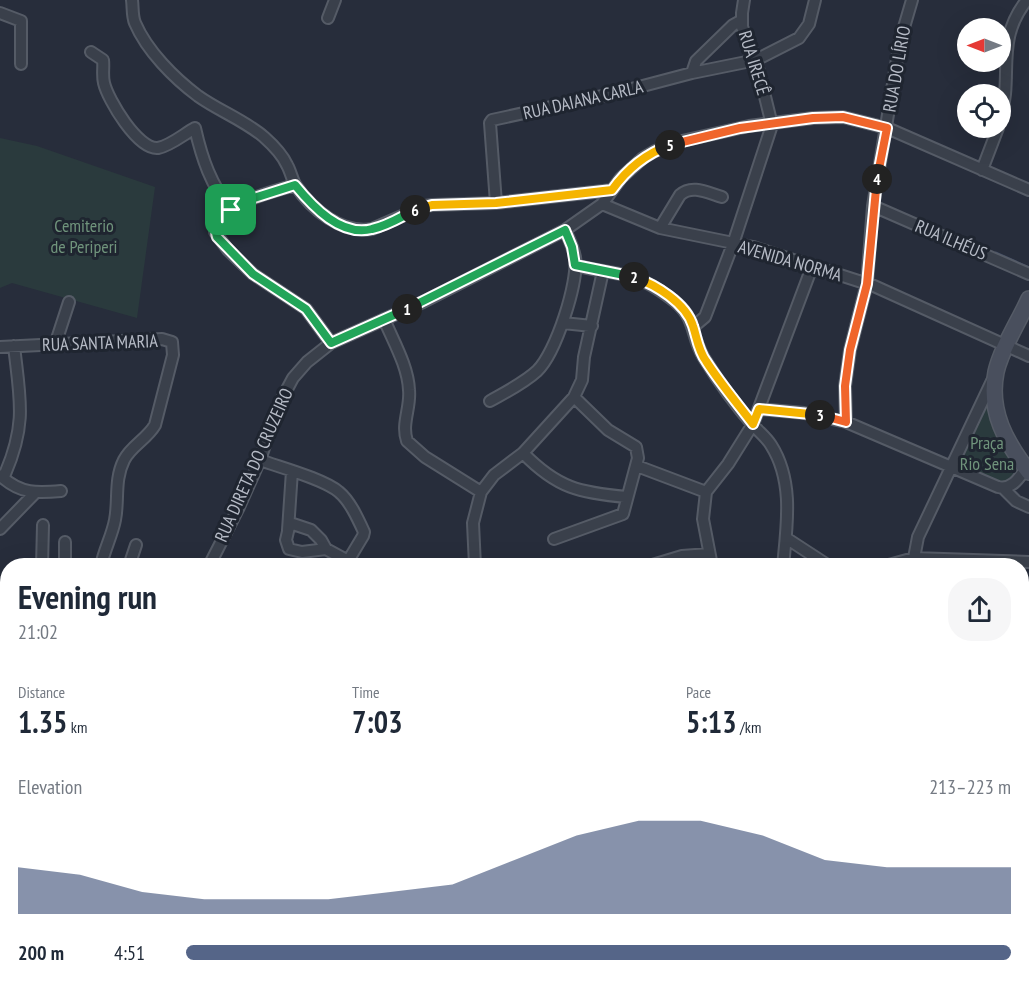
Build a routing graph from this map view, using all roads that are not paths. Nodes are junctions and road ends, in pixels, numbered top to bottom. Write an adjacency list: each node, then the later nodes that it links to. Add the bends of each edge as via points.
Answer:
1 (132, 0): 19 (street, via 135,24 158,58 198,96 253,128 270,143 287,164)
2 (335, 0): 8 (street)
3 (744, 0): 9 (street, RUA IRECÊ)
4 (815, 0): 11 (street, RUA DAIANA CARLA, via 809,24 799,38)
5 (912, 0): 16 (street, RUA DO LÍRIO, via 900,41)
6 (1027, 0): 14 (street, via 1015,16 1007,42)
7 (0, 13): 12 (street, via 21,21)
8 (328, 18)
9 (742, 20): 11 (street, RUA IRECÊ); 13 (street, via 696,61)
10 (91, 52): 26 (street, via 103,60 105,86 140,140 158,148 195,128 207,172)
11 (756, 60): 13 (street, RUA DAIANA CARLA); 15 (street, RUA IRECÊ)
12 (21, 64)
13 (692, 73): 23 (street, RUA DAIANA CARLA, via 492,120)
14 (1005, 84)
15 (772, 125): 16 (street, RUA DIRETA DO CRUZEIRO, via 830,117); 20 (street, RUA DIRETA DO CRUZEIRO, via 740,128 655,151 632,167); 29 (street)
16 (887, 128): 18 (street, RUA DIRETA DO CRUZEIRO); 25 (street, RUA DO LÍRIO)
17 (994, 138): 18 (street)
18 (982, 170): 21 (street, RUA DIRETA DO CRUZEIRO)
19 (295, 185): 23 (street, via 321,214 357,231 372,230 425,206); 26 (street)
20 (612, 190): 23 (street); 24 (street, RUA DIRETA DO CRUZEIRO)
21 (1029, 190)
22 (722, 197): 27 (street, via 698,190 685,191)
23 (496, 203)
24 (602, 204): 27 (street, AVENIDA NORMA); 28 (street, RUA DIRETA DO CRUZEIRO)
25 (873, 206): 33 (street, RUA ILHÉUS); 34 (street, RUA DO LÍRIO)
26 (231, 210): 41 (street, via 216,226 217,237 253,274 306,309)
27 (660, 228): 29 (street, AVENIDA NORMA)
28 (565, 230): 30 (street); 37 (street, RUA DIRETA DO CRUZEIRO)
29 (733, 244): 31 (street, AVENIDA NORMA); 40 (street, via 705,317)
30 (575, 265): 32 (street); 38 (street)
31 (812, 267): 34 (street, AVENIDA NORMA); 50 (street)
32 (603, 271): 39 (street); 40 (street, via 656,288 681,306)
33 (1029, 274)
34 (867, 284): 44 (street, AVENIDA NORMA); 51 (street, RUA DO LÍRIO, via 848,362)
35 (1029, 299): 44 (main road)
36 (69, 302): 42 (street)
37 (384, 319): 41 (street, RUA DIRETA DO CRUZEIRO); 62 (street, via 409,381 407,441)
38 (563, 323): 39 (street); 49 (street, via 539,370)
39 (592, 326): 48 (street, via 582,381)
40 (693, 327): 52 (street, via 706,361)
41 (331, 343): 54 (street, RUA DIRETA DO CRUZEIRO, via 307,362 288,386)
42 (55, 345): 43 (street, RUA SANTA MARIA); 78 (street, RUA SANTA MARIA, via 162,339 174,346 155,425 129,452 121,468 114,523)
43 (14, 346): 45 (street, RUA SANTA MARIA); 59 (street, via 21,424 12,457)
44 (1007, 346): 46 (street, AVENIDA NORMA); 47 (main road)
45 (0, 347)
46 (1029, 356)
47 (996, 372): 56 (street); 57 (main road, via 997,417)
48 (574, 397): 53 (street); 55 (street, via 608,430 636,447)
49 (490, 401)
50 (759, 409): 51 (street, via 804,412); 52 (street)
51 (846, 422): 56 (street)
52 (753, 424): 63 (street); 70 (street, via 772,447 783,475)
53 (523, 453): 62 (street, via 494,475); 65 (street, via 546,473 578,491)
54 (260, 460): 58 (street); 80 (street, RUA DIRETA DO CRUZEIRO)
55 (637, 466): 63 (street); 65 (street)
56 (951, 468): 60 (street); 88 (street, via 918,537)
57 (1027, 470): 60 (street)
58 (292, 471): 69 (street); 82 (street, via 338,491 348,503 364,534)
59 (1, 476): 64 (street)
60 (1003, 488): 66 (street)
61 (61, 491): 64 (street)
62 (481, 492): 83 (street, via 473,524)
63 (706, 492): 75 (street, via 703,519)
64 (34, 494): 68 (street)
65 (627, 497): 71 (street, via 625,511 620,515)
66 (1029, 507)
67 (42, 525): 76 (street)
68 (0, 530)
69 (288, 530): 74 (street, via 293,524 311,530); 74 (street, via 286,543 292,551)
70 (786, 538): 86 (street); 87 (street)
71 (554, 539)
72 (65, 542): 77 (street)
73 (136, 545): 79 (street)
74 (326, 549): 81 (street)
75 (709, 554): 84 (street); 85 (street)
76 (42, 558)
77 (65, 558)
78 (103, 558)
79 (132, 558)
80 (213, 558)
81 (341, 558)
82 (352, 558)
83 (475, 558)
84 (675, 558)
85 (710, 558)
86 (784, 558)
87 (817, 558)
88 (914, 558)

